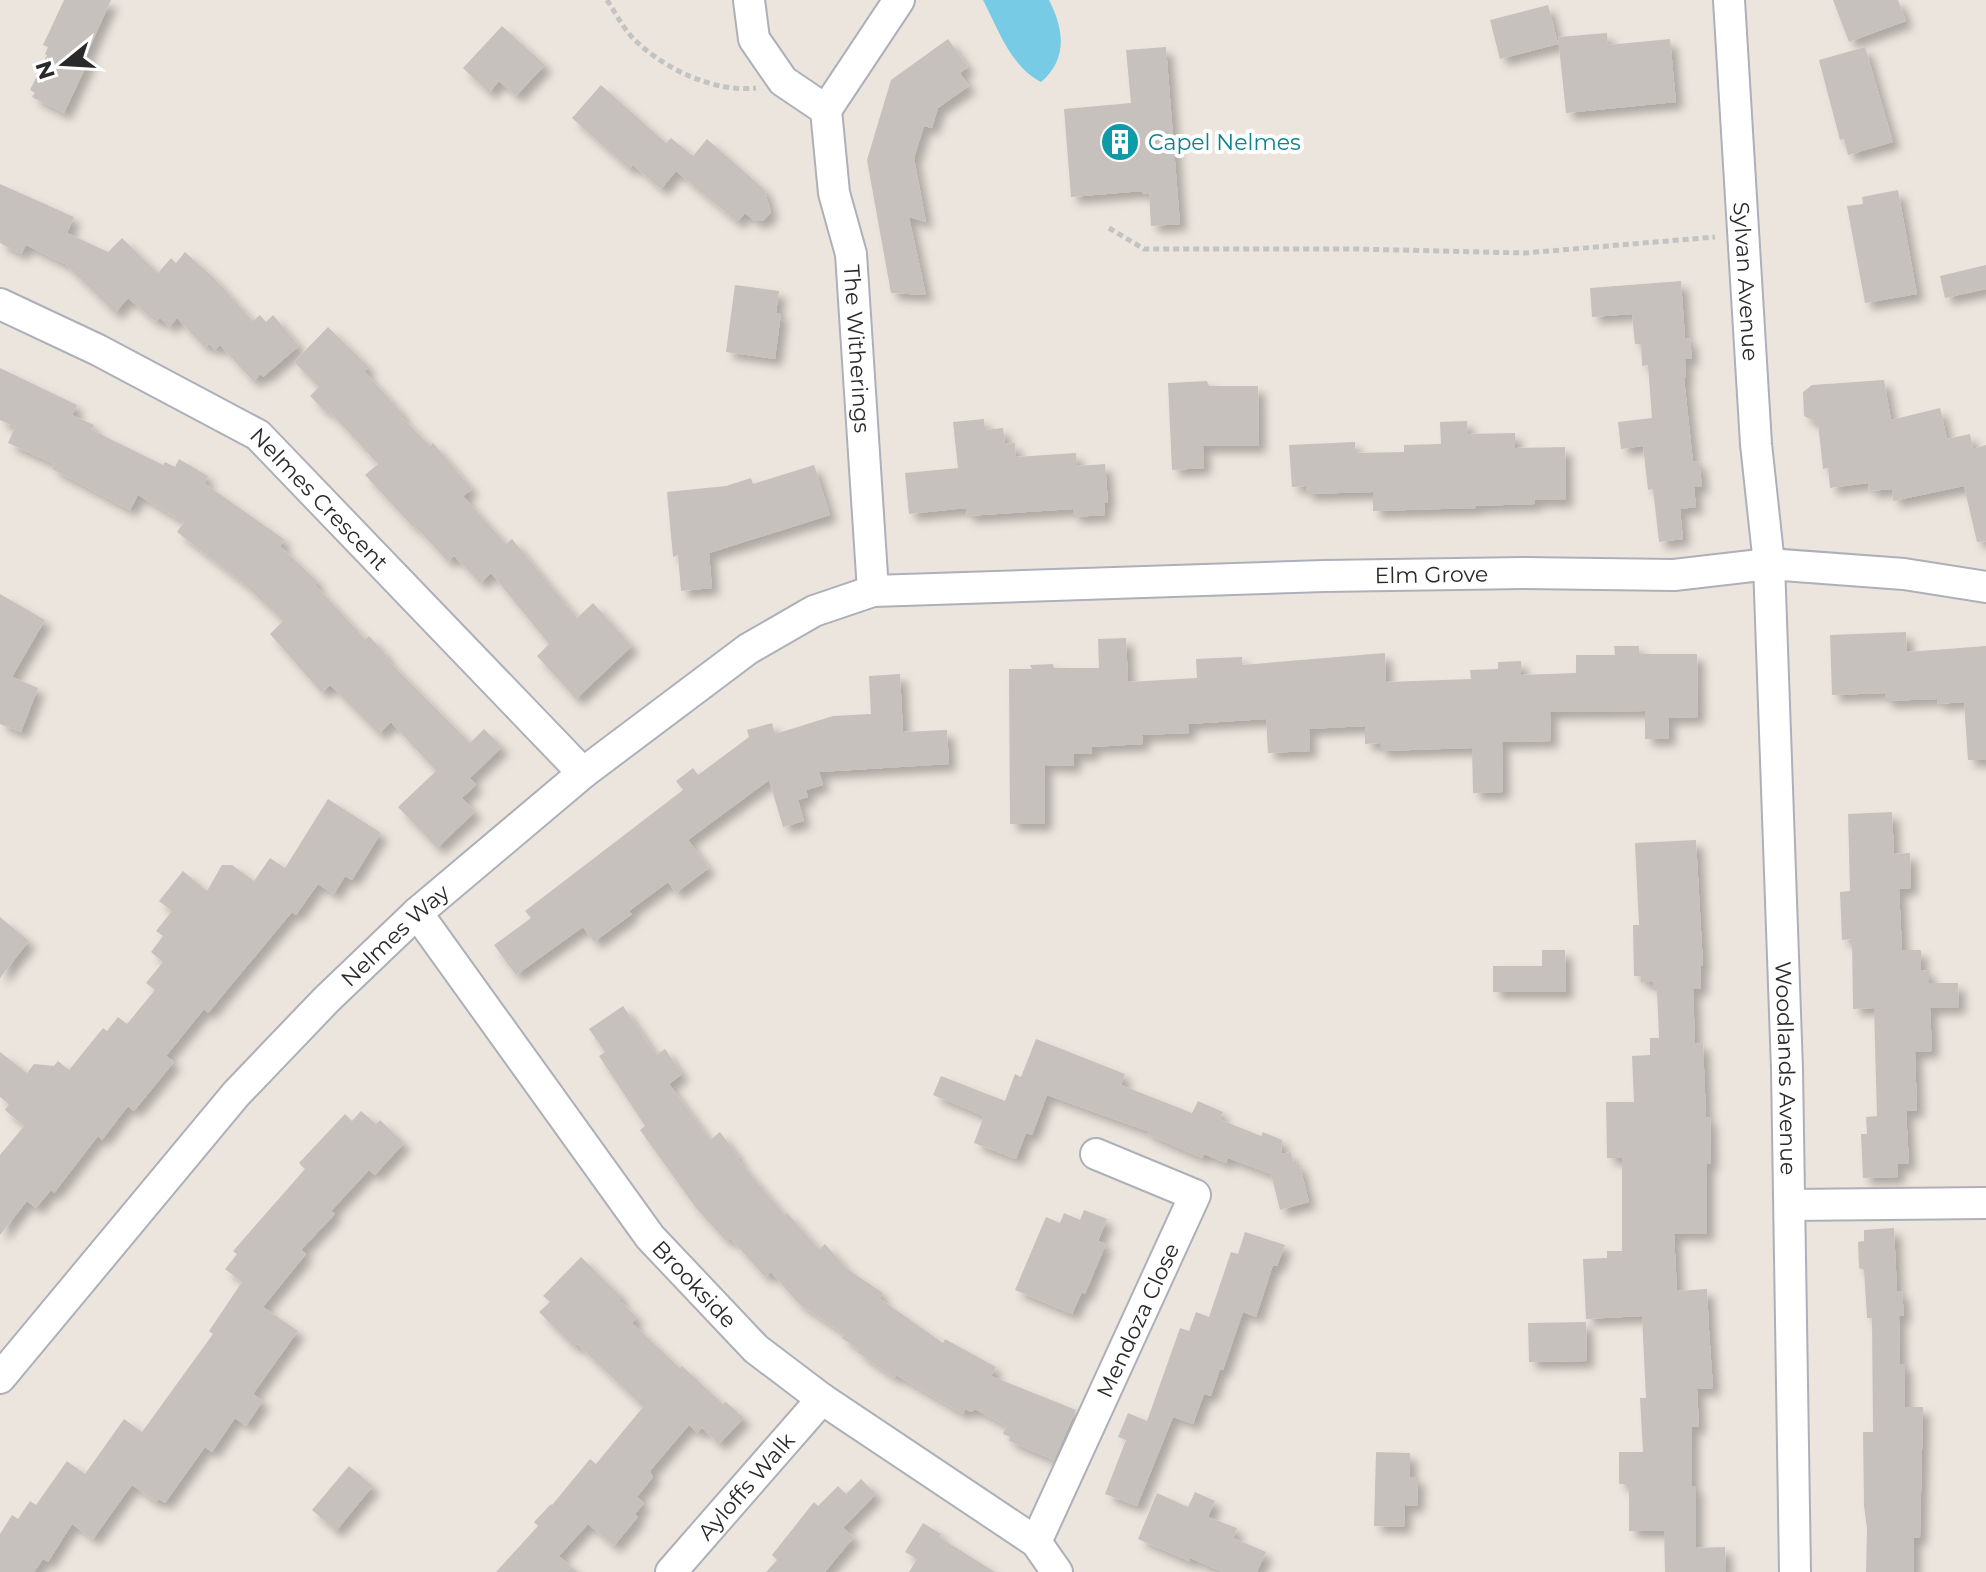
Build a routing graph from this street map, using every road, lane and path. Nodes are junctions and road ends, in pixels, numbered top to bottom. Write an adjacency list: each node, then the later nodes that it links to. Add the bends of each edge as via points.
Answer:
1 (607, 0): 5 (path, via 630,35 656,58 712,85 752,89)
2 (749, 0): 5 (street, via 754,39)
3 (899, 0): 6 (street)
4 (1729, 0): 8 (street, Sylvan Avenue)
5 (783, 81): 6 (street)
6 (826, 110): 12 (street, The Witherings, via 834,193 851,254)
7 (1109, 228): 8 (path, via 1144,249 1525,253)
8 (1743, 235): 10 (street, Sylvan Avenue)
9 (0, 304): 13 (street, Nelmes Crescent, via 258,435)
10 (1769, 564): 11 (street, Elm Grove, via 1904,574); 12 (street, Elm Grove, via 1674,575 1324,576); 17 (street, Woodlands Avenue)
11 (1986, 587)
12 (873, 591): 13 (street, Nelmes Way, via 814,611 748,649)
13 (583, 773): 14 (street, Nelmes Way)
14 (417, 913): 18 (street, Nelmes Way, via 236,1094); 19 (street, Brookside, via 650,1237 756,1349)
15 (1096, 1154): 20 (street, Mendoza Close, via 1195,1195)
16 (1986, 1203): 17 (street)
17 (1790, 1205): 23 (street, Woodlands Avenue)
18 (0, 1378)
19 (822, 1399): 20 (street, Brookside); 21 (street, Ayloffs Walk)
20 (1036, 1542): 22 (street, Brookside)
21 (671, 1572)
22 (1057, 1572)
23 (1795, 1572)

